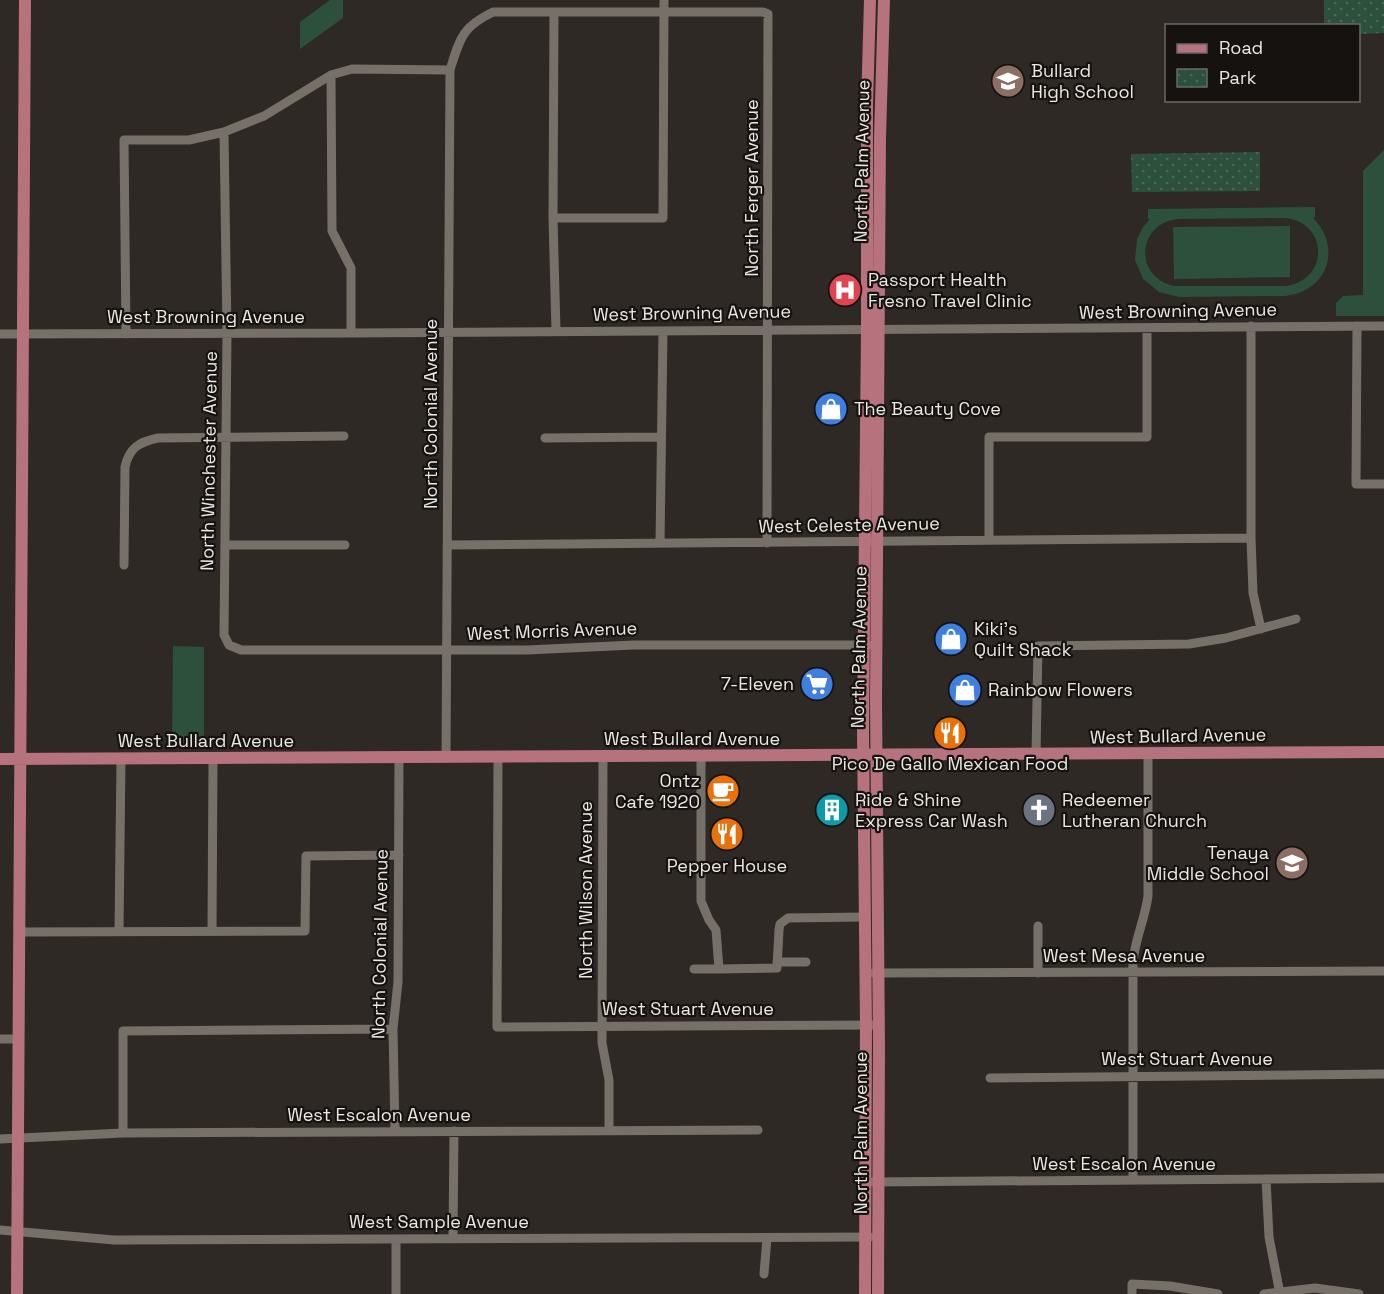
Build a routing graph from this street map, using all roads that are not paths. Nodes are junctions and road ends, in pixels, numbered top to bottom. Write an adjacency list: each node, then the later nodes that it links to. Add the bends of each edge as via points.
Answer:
1 (25, 0): 25 (main road)
2 (664, 0): 5 (street)
3 (870, 0): 11 (main road, North Palm Avenue)
4 (884, 0): 12 (main road, North Palm Avenue)
5 (664, 11): 6 (street, North Colonial Avenue); 7 (street, North Colonial Avenue); 13 (street, via 663,218)
6 (554, 12): 8 (street, North Colonial Avenue, via 493,12 475,21 460,38); 13 (street)
7 (768, 14): 18 (street, North Ferger Avenue)
8 (450, 70): 9 (street, via 352,69); 22 (street, North Colonial Avenue)
9 (331, 75): 10 (street, via 264,116); 23 (street, via 332,231 351,268)
10 (224, 132): 26 (street, via 189,140 124,140); 27 (street, North Winchester Avenue)
11 (867, 137): 12 (main road); 19 (main road, North Palm Avenue)
12 (880, 137): 19 (main road, North Palm Avenue)
13 (553, 218): 20 (street)
14 (1251, 326): 15 (street, West Browning Avenue); 17 (street, West Browning Avenue); 33 (street)
15 (1357, 326): 16 (street, West Browning Avenue); 32 (street, via 1356,484)
16 (1384, 326)
17 (1147, 328): 19 (street, West Browning Avenue); 34 (street, via 1147,437 989,436)
18 (768, 329): 19 (street, West Browning Avenue); 21 (street, West Browning Avenue); 38 (street, North Ferger Avenue)
19 (873, 329): 35 (main road, North Palm Avenue); 36 (main road, North Palm Avenue)
20 (555, 331): 21 (street, West Browning Avenue); 22 (street, West Browning Avenue)
21 (663, 331): 29 (street)
22 (449, 332): 23 (street, West Browning Avenue); 41 (street, North Colonial Avenue)
23 (351, 333): 27 (street, West Browning Avenue)
24 (0, 334): 25 (street, West Browning Avenue)
25 (23, 334): 26 (street, West Browning Avenue); 61 (main road)
26 (126, 334): 27 (street, West Browning Avenue)
27 (227, 334): 30 (street, North Winchester Avenue)
28 (344, 436): 30 (street)
29 (661, 437): 31 (street); 37 (street)
30 (226, 438): 39 (street, North Winchester Avenue); 42 (street, via 158,438 131,449 124,467)
31 (545, 438)
32 (1384, 484)
33 (1251, 538): 34 (street, West Celeste Avenue); 44 (street, via 1253,593)
34 (989, 540): 35 (street, West Celeste Avenue)
35 (878, 541): 36 (street, West Celeste Avenue); 46 (main road, North Palm Avenue)
36 (865, 542): 38 (street, West Celeste Avenue); 46 (main road, North Palm Avenue)
37 (660, 543): 38 (street, West Celeste Avenue); 41 (street, West Celeste Avenue)
38 (767, 543)
39 (225, 545): 40 (street); 45 (street, North Winchester Avenue, via 224,636)
40 (345, 545)
41 (447, 545): 47 (street, North Colonial Avenue)
42 (124, 565)
43 (1296, 619): 44 (street)
44 (1261, 629): 50 (street, via 1189,644 1038,646)
45 (229, 645): 47 (street, West Morris Avenue, via 242,650)
46 (870, 645): 47 (street, West Morris Avenue); 51 (main road, North Palm Avenue); 52 (main road, North Palm Avenue)
47 (447, 650): 55 (street, North Colonial Avenue)
48 (1384, 752): 49 (main road, West Bullard Avenue)
49 (1148, 754): 50 (main road, West Bullard Avenue); 75 (street, via 1148,896 1136,937)
50 (1036, 755): 52 (main road, West Bullard Avenue)
51 (863, 756): 52 (main road, West Bullard Avenue); 54 (main road, West Bullard Avenue); 62 (main road, North Palm Avenue)
52 (876, 756): 65 (main road, North Palm Avenue)
53 (603, 757): 54 (main road, West Bullard Avenue); 56 (main road, West Bullard Avenue); 81 (street, North Wilson Avenue)
54 (701, 757): 73 (street, via 701,901 716,930)
55 (446, 758): 56 (main road, West Bullard Avenue); 60 (main road, West Bullard Avenue)
56 (498, 758): 81 (street, West Stuart Avenue, via 497,1027)
57 (0, 759): 61 (main road, West Bullard Avenue)
58 (121, 759): 59 (main road, West Bullard Avenue); 61 (main road, West Bullard Avenue); 67 (street)
59 (213, 759): 60 (main road, West Bullard Avenue); 68 (street)
60 (399, 759): 63 (street, North Colonial Avenue)
61 (20, 760): 69 (main road)
62 (863, 852): 64 (main road, North Palm Avenue); 65 (main road, via 870,858 871,897)
63 (399, 855): 68 (street, via 306,856 305,931); 82 (street, North Colonial Avenue, via 398,982)
64 (864, 917): 70 (street, via 784,920 779,930); 76 (main road, North Palm Avenue)
65 (878, 925): 77 (main road, North Palm Avenue)
66 (1038, 926): 78 (street)
67 (119, 931): 68 (street); 69 (street)
68 (212, 931)
69 (20, 932): 84 (main road)
70 (777, 962): 71 (street); 73 (street, via 777,968)
71 (806, 962)
72 (694, 969): 73 (street)
73 (719, 969)
74 (1384, 971): 75 (street, West Mesa Avenue)
75 (1133, 973): 78 (street, West Mesa Avenue); 86 (street)
76 (865, 974): 77 (street, West Mesa Avenue); 79 (main road, North Palm Avenue)
77 (879, 974): 78 (street, West Mesa Avenue); 80 (main road, North Palm Avenue)
78 (1038, 974)
79 (866, 1025): 80 (street, West Stuart Avenue); 81 (street, West Stuart Avenue); 98 (main road, North Palm Avenue)
80 (879, 1025): 99 (main road, North Palm Avenue)
81 (602, 1026): 88 (street, North Wilson Avenue, via 609,1080)
82 (393, 1029): 90 (street, North Colonial Avenue); 92 (street, via 123,1030)
83 (0, 1039): 84 (street)
84 (19, 1039): 94 (main road)
85 (1384, 1074): 86 (street, West Stuart Avenue)
86 (1133, 1076): 87 (street, West Stuart Avenue); 97 (street)
87 (990, 1078)
88 (609, 1130): 89 (street, West Escalon Avenue); 91 (street, West Escalon Avenue)
89 (758, 1130)
90 (394, 1131): 91 (street, West Escalon Avenue); 92 (street, West Escalon Avenue)
91 (454, 1131): 103 (street)
92 (123, 1133): 94 (street, West Escalon Avenue)
93 (0, 1139): 94 (street, West Escalon Avenue)
94 (18, 1139): 101 (main road)
95 (1384, 1178): 96 (street, West Escalon Avenue)
96 (1266, 1179): 97 (street, West Escalon Avenue); 108 (street, via 1269,1237)
97 (1133, 1180): 99 (street, West Escalon Avenue)
98 (865, 1182): 99 (street, West Escalon Avenue); 102 (main road, North Palm Avenue)
99 (879, 1182): 102 (main road, North Palm Avenue)
100 (0, 1230): 101 (street, West Sample Avenue)
101 (18, 1230): 105 (street, West Sample Avenue, via 114,1240); 109 (main road)
102 (872, 1237): 104 (street, West Sample Avenue); 111 (main road, North Palm Avenue); 112 (main road, North Palm Avenue)
103 (453, 1238): 104 (street, West Sample Avenue); 105 (street, West Sample Avenue)
104 (767, 1238): 106 (street)
105 (396, 1239): 110 (street)
106 (764, 1274)
107 (1132, 1289): 113 (street, via 1170,1286)
108 (1280, 1293): 114 (street); 115 (street, via 1315,1288)
109 (17, 1294)
110 (396, 1294)
111 (865, 1294)
112 (878, 1294)
113 (1218, 1294)
114 (1264, 1294)
115 (1359, 1294)

